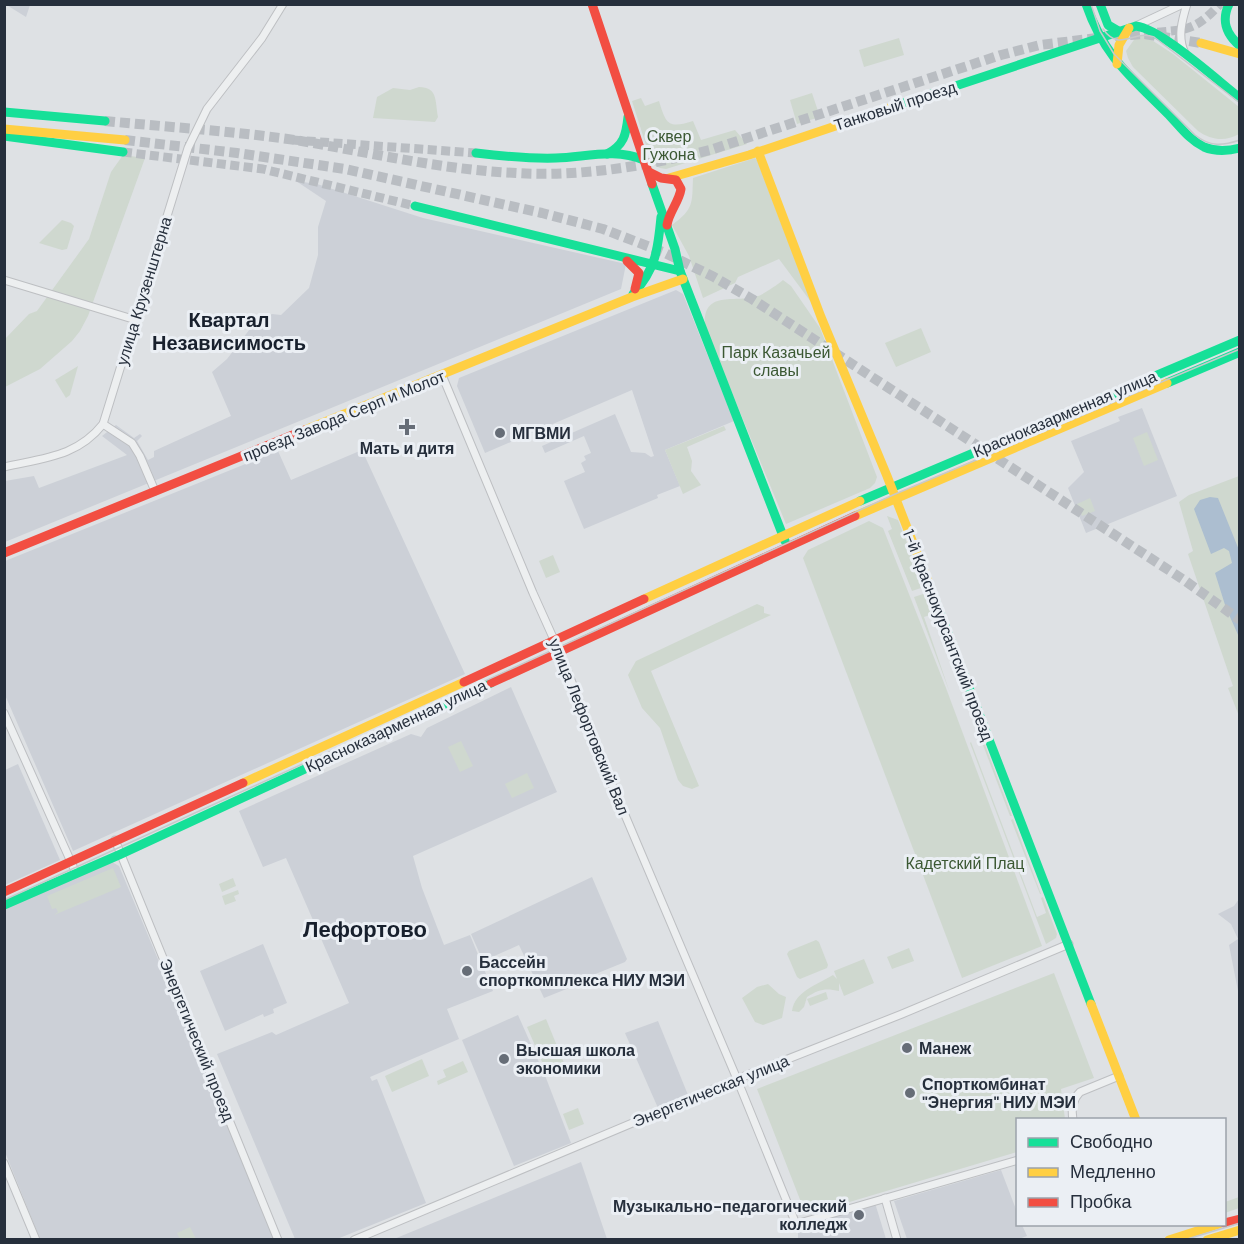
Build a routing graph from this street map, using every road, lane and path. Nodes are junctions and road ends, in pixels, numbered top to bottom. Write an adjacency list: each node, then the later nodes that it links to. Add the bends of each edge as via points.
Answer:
1 (283, 4): 42 (street, улица Крузенштерна, via 207,110 188,148)
2 (592, 4): 17 (street)
3 (1086, 4): 9 (street)
4 (1100, 4): 8 (street, via 1107,26)
5 (1183, 4): 8 (street)
6 (1187, 4): 13 (street, via 1180,40)
7 (1229, 4): 11 (street, via 1224,24)
8 (1128, 29): 9 (street, Танковый проезд); 13 (street, via 1152,30); 14 (street, via 1116,55)
9 (1100, 39): 14 (street); 24 (street, Танковый проезд)
10 (1201, 43): 12 (street)
11 (1239, 46)
12 (1239, 54)
13 (1186, 55): 15 (street)
14 (1118, 66): 22 (street, via 1201,146 1216,151)
15 (1239, 98)
16 (4, 110): 18 (street)
17 (628, 115): 26 (street, via 623,145); 27 (street)
18 (105, 121)
19 (4, 129): 21 (street)
20 (4, 136): 23 (street)
21 (125, 140)
22 (1239, 148)
23 (123, 152)
24 (758, 152): 29 (street, Танковый проезд); 48 (street, 1-й Краснокурсантский проезд)
25 (476, 153): 26 (street, via 538,158)
26 (605, 155): 27 (street)
27 (644, 160): 28 (street)
28 (647, 171): 30 (street); 32 (street)
29 (691, 173): 30 (street, Танковый проезд); 31 (street)
30 (667, 178): 31 (street); 32 (street, via 660,182)
31 (681, 189): 33 (street)
32 (656, 194): 33 (street, via 664,204); 35 (street)
33 (674, 203): 36 (street, via 668,216)
34 (416, 206): 37 (street)
35 (661, 213): 36 (street); 38 (street)
36 (668, 230): 39 (street)
37 (626, 259): 38 (street); 41 (street, via 640,276)
38 (653, 266): 39 (street); 41 (street, via 645,283)
39 (682, 275): 41 (street, проезд Завода Серп и Молот); 51 (street)
40 (4, 280): 42 (street)
41 (629, 298): 45 (street, проезд Завода Серп и Молот)
42 (136, 320): 46 (street, улица Крузенштерна)
43 (1239, 340): 48 (street, Красноказарменная улица)
44 (1239, 352): 50 (street, Красноказарменная улица)
45 (442, 375): 49 (street, проезд Завода Серп и Молот); 54 (street, улица Лефортовский Вал)
46 (103, 424): 47 (street, улица Крузенштерна, via 88,441 70,451); 49 (street, via 136,448)
47 (4, 467)
48 (890, 487): 50 (street, 1-й Краснокурсантский проезд); 51 (street, Красноказарменная улица)
49 (155, 491): 53 (street, проезд Завода Серп и Молот)
50 (895, 499): 52 (street, Красноказарменная улица); 63 (street, 1-й Краснокурсантский проезд)
51 (783, 536): 52 (street); 54 (street, Красноказарменная улица)
52 (787, 547): 55 (street, Красноказарменная улица)
53 (4, 553)
54 (555, 640): 55 (street, улица Лефортовский Вал); 57 (street, Красноказарменная улица)
55 (559, 651): 58 (street, Красноказарменная улица); 65 (street, улица Лефортовский Вал)
56 (4, 713): 59 (street)
57 (115, 840): 58 (street, Энергетический проезд); 59 (street, Красноказарменная улица)
58 (122, 854): 60 (street, Красноказарменная улица); 75 (street, Энергетический проезд)
59 (70, 862): 60 (street); 61 (street, Красноказарменная улица)
60 (76, 873): 62 (street, Красноказарменная улица)
61 (4, 892)
62 (4, 905)
63 (1068, 944): 64 (street, 1-й Краснокурсантский проезд); 65 (street, Энергетическая улица)
64 (1119, 1076): 66 (street, via 1075,1096); 67 (street, 1-й Краснокурсантский проезд)
65 (737, 1079): 70 (street, улица Лефортовский Вал, via 796,1224); 76 (street, Энергетическая улица)
66 (1073, 1118)
67 (1136, 1118)
68 (1016, 1161): 70 (street)
69 (4, 1164): 74 (street)
70 (885, 1198): 77 (street)
71 (1214, 1226): 73 (street)
72 (1239, 1230): 79 (street)
73 (1184, 1237): 78 (street)
74 (36, 1239)
75 (278, 1239)
76 (354, 1239)
77 (897, 1239)
78 (1169, 1239)
79 (1207, 1239)

